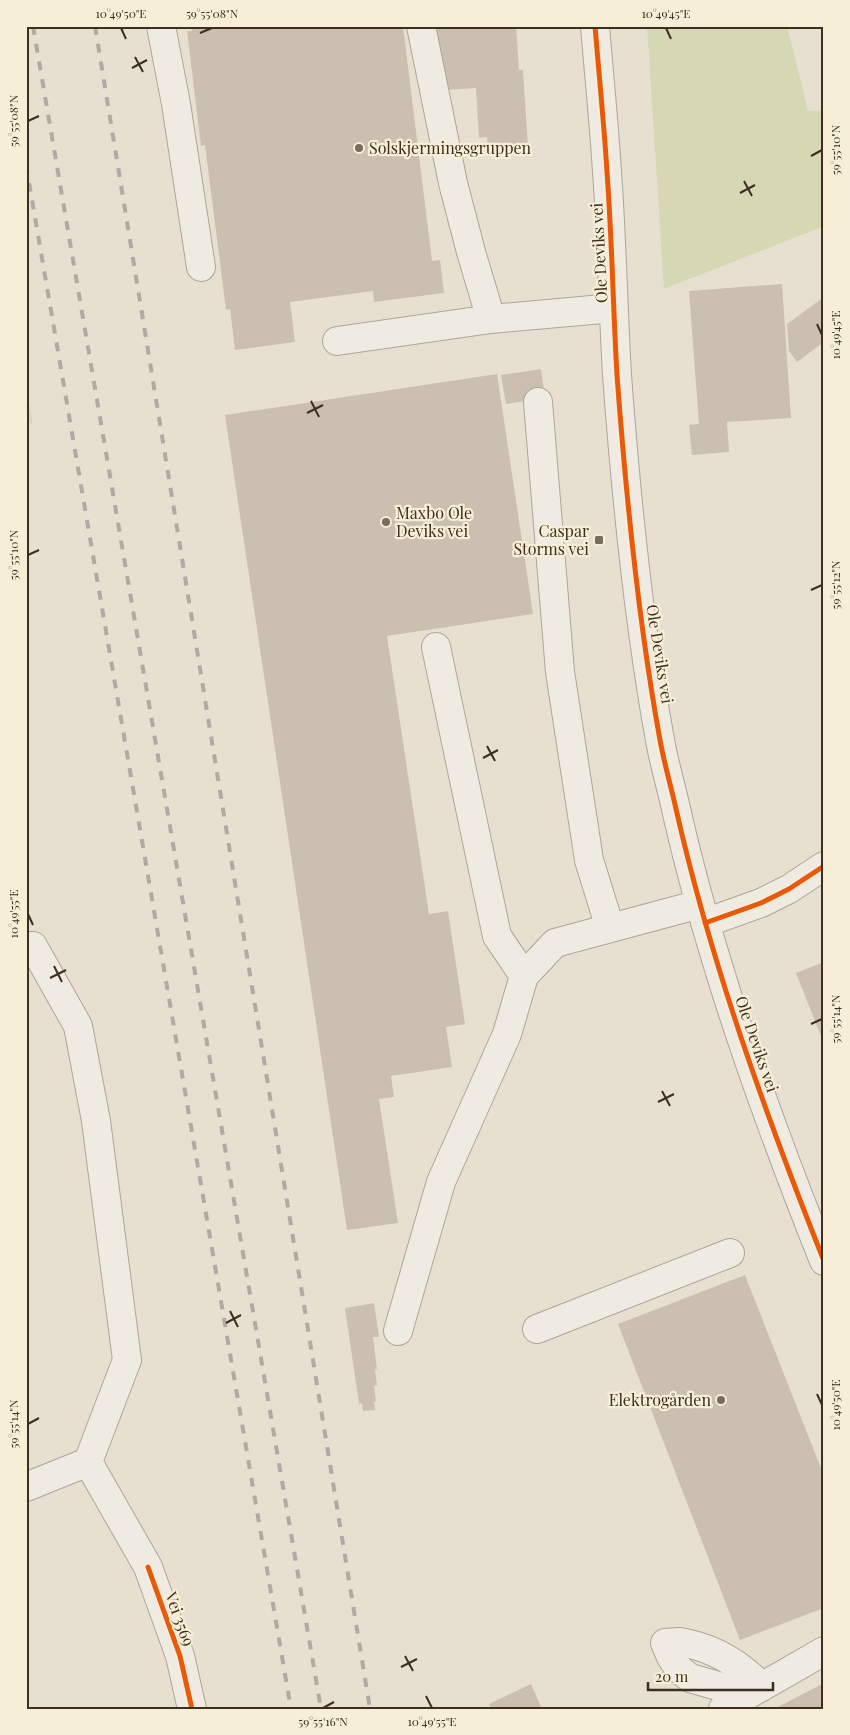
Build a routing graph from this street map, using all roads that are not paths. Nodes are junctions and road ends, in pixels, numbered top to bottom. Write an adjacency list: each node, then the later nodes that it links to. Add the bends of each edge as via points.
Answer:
1 (161, 26): 4 (street)
2 (421, 26): 6 (street, via 453,183)
3 (595, 26): 5 (street, Ole Deviks vei)
4 (201, 267)
5 (614, 308): 6 (street); 11 (street, Ole Deviks vei, via 628,518 639,598 660,741)
6 (491, 319): 7 (street)
7 (337, 341)
8 (538, 402): 12 (street, via 560,672 589,860)
9 (436, 647): 14 (street, via 497,936)
10 (824, 866): 11 (street, via 761,903)
11 (702, 914): 12 (street); 16 (street, Ole Deviks vei, via 772,1126)
12 (610, 928): 14 (street, via 555,943)
13 (26, 946): 19 (street, via 33,946 78,1026 96,1121 127,1360)
14 (524, 976): 18 (street, via 507,1034 441,1182)
15 (730, 1253): 17 (street)
16 (824, 1261)
17 (537, 1329)
18 (398, 1331)
19 (88, 1462): 20 (street); 22 (street, Vei 3569, via 148,1567 180,1656)
20 (26, 1487)
21 (824, 1651): 23 (street)
22 (192, 1709)
23 (723, 1709)

